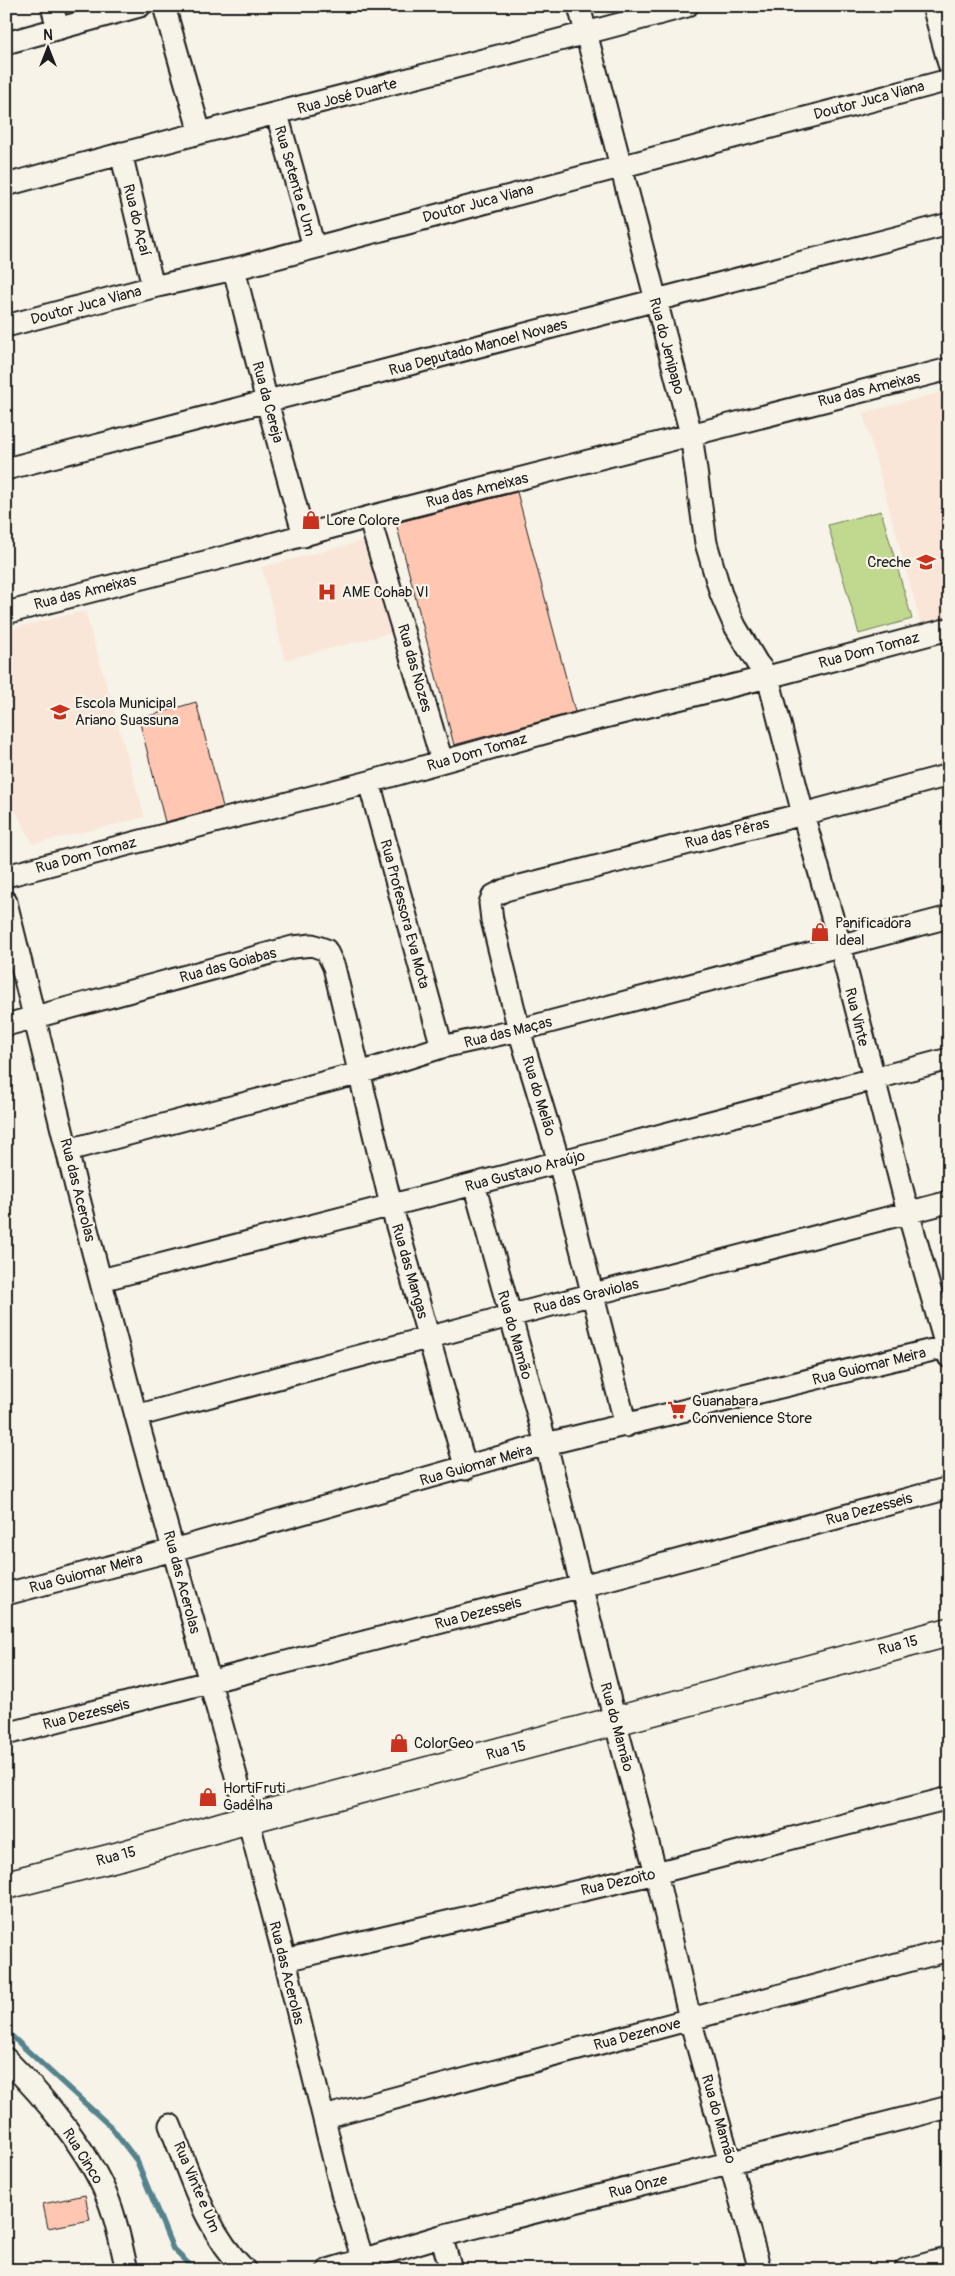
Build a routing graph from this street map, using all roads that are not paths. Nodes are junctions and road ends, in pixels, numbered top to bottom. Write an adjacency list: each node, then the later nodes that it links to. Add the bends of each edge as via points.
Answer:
1 (52, 6): 7 (street)
2 (140, 6): 7 (street)
3 (164, 6): 13 (street)
4 (579, 6): 8 (street, Rua do Jenipapo)
5 (687, 6): 8 (street, Rua José Duarte)
6 (933, 6): 10 (street)
7 (58, 29): 9 (street)
8 (586, 34): 12 (street, Rua José Duarte); 15 (street, Rua do Jenipapo)
9 (6, 43)
10 (949, 64)
11 (949, 80): 15 (street, Doutor Juca Viana)
12 (277, 114): 13 (street, Rua José Duarte); 18 (street, Rua Setenta e Um)
13 (200, 133): 14 (street, Rua José Duarte)
14 (121, 153): 16 (street, Rua José Duarte); 20 (street, Rua do Açaí)
15 (621, 165): 18 (street, Doutor Juca Viana); 21 (street, Rua do Jenipapo)
16 (6, 185)
17 (949, 224): 21 (street, Rua Deputado Manoel Novaes)
18 (314, 247): 19 (street, Doutor Juca Viana)
19 (234, 268): 20 (street, Doutor Juca Viana); 24 (street, Rua da Cereja)
20 (154, 287): 22 (street, Doutor Juca Viana)
21 (654, 300): 24 (street, Rua Deputado Manoel Novaes); 25 (street, Rua do Jenipapo)
22 (6, 326)
23 (949, 370): 25 (street, Rua das Ameixas)
24 (267, 402): 26 (street, Rua Deputado Manoel Novaes); 28 (street, Rua da Cereja)
25 (691, 434): 27 (street, Rua das Ameixas); 31 (street, Rua do Jenipapo, via 706,543 721,594 741,639)
26 (6, 469)
27 (369, 517): 28 (street, Rua das Ameixas); 32 (street, Rua das Nozes)
28 (304, 536): 29 (street, Rua das Ameixas)
29 (6, 613)
30 (949, 629): 31 (street, Rua Dom Tomaz)
31 (768, 677): 32 (street, Rua Dom Tomaz, via 580,723); 35 (street, Rua Vinte)
32 (442, 762): 34 (street, Rua Dom Tomaz)
33 (949, 775): 35 (street, Rua das Pêras)
34 (369, 782): 36 (street, Rua Dom Tomaz); 44 (street, Rua Professora Eva Mota)
35 (803, 814): 37 (street, Rua das Pêras); 40 (street, Rua Vinte)
36 (6, 876)
37 (505, 890): 43 (street, Rua do Melão, via 493,896 490,903)
38 (6, 902): 41 (street, Rua das Acerolas)
39 (949, 917): 40 (street, Rua das Maças)
40 (840, 945): 43 (street, Rua das Maças); 47 (street, Rua Vinte)
41 (34, 1017): 42 (street, Rua das Goiabas); 46 (street, Rua das Goiabas, via 274,952 312,945 326,950 332,962); 48 (street, Rua das Acerolas)
42 (6, 1025)
43 (519, 1030): 44 (street, Rua das Maças); 49 (street, Rua do Melão)
44 (442, 1047): 46 (street, Rua das Maças)
45 (949, 1059): 47 (street, Rua Gustavo Araújo)
46 (360, 1073): 48 (street, Rua das Maças); 52 (street, Rua das Mangas)
47 (873, 1080): 49 (street, Rua Gustavo Araújo); 53 (street, Rua Vinte)
48 (68, 1150): 54 (street, Rua das Acerolas)
49 (559, 1162): 50 (street, Rua Gustavo Araújo); 55 (street, Rua do Melão)
50 (474, 1184): 52 (street, Rua Gustavo Araújo); 56 (street, Rua do Mamão)
51 (949, 1202): 53 (street, Rua das Graviolas)
52 (392, 1205): 54 (street, Rua Gustavo Araújo); 57 (street, Rua das Mangas)
53 (908, 1212): 55 (street, Rua das Graviolas); 58 (street, Rua Vinte)
54 (101, 1280): 59 (street, Rua das Acerolas)
55 (592, 1295): 56 (street, Rua das Graviolas); 60 (street, Rua do Melão)
56 (509, 1316): 57 (street, Rua das Graviolas); 61 (street, Rua do Mamão)
57 (429, 1338): 59 (street, Rua das Graviolas); 62 (street, Rua das Mangas)
58 (948, 1350): 60 (street, Rua Guiomar Meira)
59 (136, 1416): 64 (street, Rua das Acerolas)
60 (626, 1426): 61 (street, Rua Guiomar Meira)
61 (546, 1444): 62 (street, Rua Guiomar Meira); 65 (street, Rua do Mamão)
62 (466, 1468): 64 (street, Rua Guiomar Meira)
63 (949, 1488): 65 (street, Rua Dezesseis)
64 (173, 1550): 66 (street, Rua Guiomar Meira); 68 (street, Rua das Acerolas)
65 (582, 1586): 68 (street, Rua Dezesseis); 69 (street, Rua do Mamão)
66 (6, 1594)
67 (949, 1632): 69 (main road, Rua 15)
68 (209, 1683): 70 (street, Rua Dezesseis); 72 (street, Rua das Acerolas)
69 (615, 1721): 72 (main road, Rua 15); 73 (street, Rua do Mamão)
70 (6, 1734)
71 (949, 1798): 73 (street, Rua Dezoito)
72 (248, 1818): 74 (main road, Rua 15); 76 (street, Rua das Acerolas)
73 (656, 1873): 76 (street, Rua Dezoito); 77 (street, Rua do Mamão)
74 (6, 1885)
75 (949, 1950): 77 (street, Rua Dezenove)
76 (286, 1960): 80 (street, Rua das Acerolas)
77 (690, 2019): 80 (street, Rua Dezenove); 82 (street, Rua do Mamão)
78 (6, 2059): 86 (street, Rua Cinco, via 61,2120 94,2170 108,2199)
79 (949, 2107): 82 (street, Rua Onze)
80 (324, 2117): 85 (street, Rua das Acerolas, via 342,2193)
81 (170, 2125): 87 (street, Rua Vinte e Um, via 205,2214 224,2246)
82 (731, 2162): 83 (street, Rua Onze); 90 (street, Rua do Mamão)
83 (441, 2236): 85 (street, Rua Onze); 89 (street)
84 (949, 2258): 91 (street)
85 (363, 2260): 88 (street, Rua Onze)
86 (127, 2270)
87 (245, 2270)
88 (328, 2270)
89 (451, 2270)
90 (760, 2270)
91 (905, 2270)

